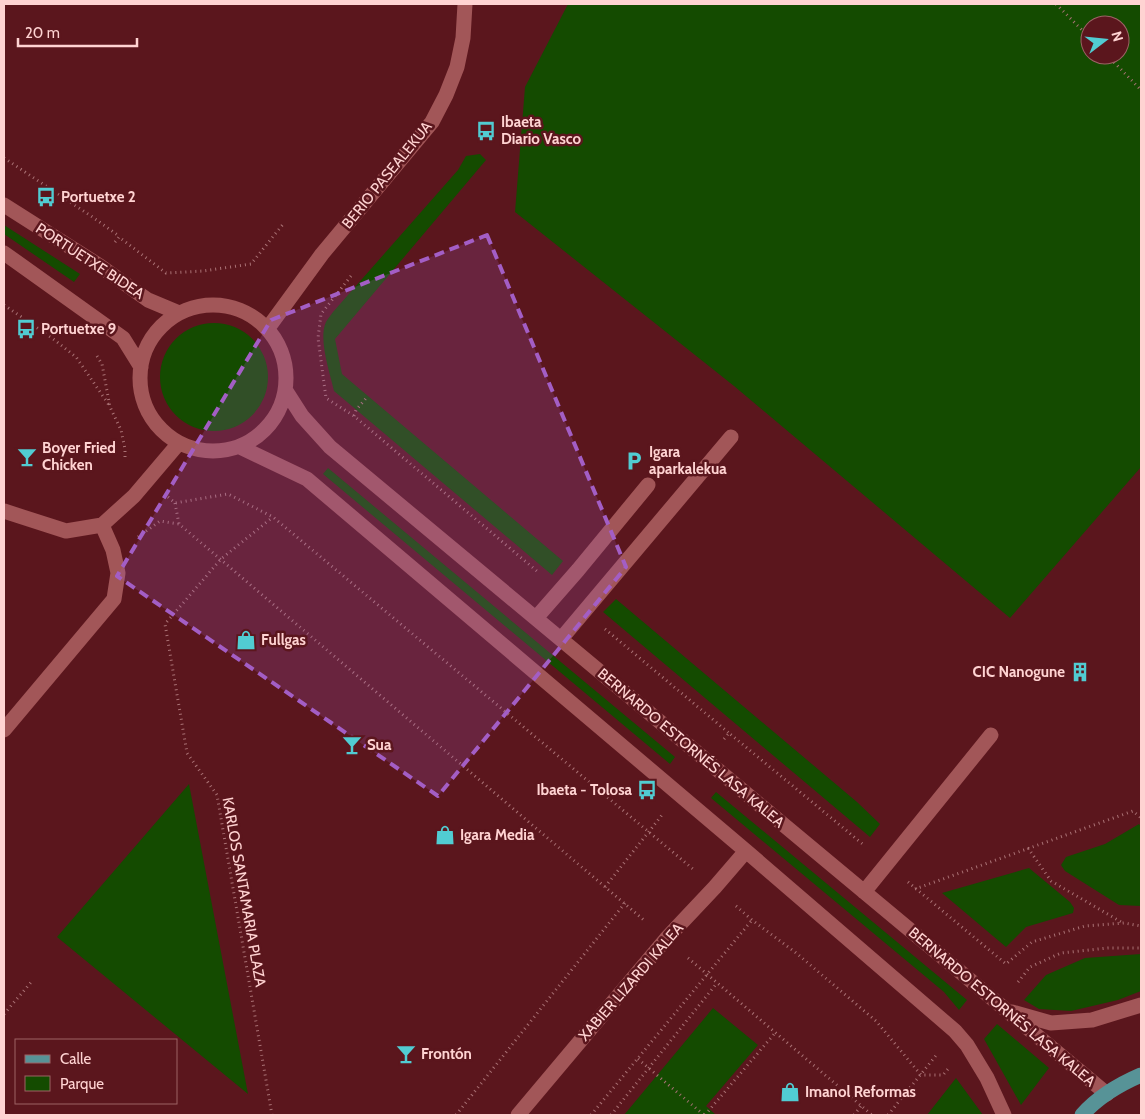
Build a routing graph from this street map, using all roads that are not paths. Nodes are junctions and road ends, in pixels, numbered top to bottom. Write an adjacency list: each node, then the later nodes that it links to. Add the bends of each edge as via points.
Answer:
1 (466, 4): 5 (street, BERIO PASEALEKUA, via 457,67 432,122 322,254)
2 (4, 205): 4 (street, PORTUETXE BIDEA, via 148,300)
3 (4, 253): 6 (street, via 123,338)
4 (178, 313): 5 (street, via 202,305 226,306 248,314); 6 (street, via 160,327 147,345)
5 (268, 328): 7 (street, via 282,354)
6 (140, 367): 9 (street, via 141,390 148,411 161,430)
7 (286, 391): 10 (street, via 278,415 262,434); 14 (street, BERNARDO ESTORNÉS LASA KALEA, via 302,416 330,447)
8 (731, 437): 15 (street)
9 (179, 444): 10 (street, via 220,452); 13 (street, via 134,496)
10 (240, 447): 18 (street, via 307,479)
11 (648, 485): 14 (street)
12 (4, 511): 13 (street, via 66,531)
13 (102, 525): 16 (street, via 113,550 118,573 114,599)
14 (536, 618): 15 (street, BERNARDO ESTORNÉS LASA KALEA)
15 (561, 639): 19 (street, BERNARDO ESTORNÉS LASA KALEA)
16 (4, 730)
17 (991, 735): 19 (street)
18 (746, 850): 24 (street, XABIER LIZARDI KALEA, via 666,939); 25 (street, via 955,1031 988,1078)
19 (864, 892): 21 (street, BERNARDO ESTORNÉS LASA KALEA)
20 (1141, 1005): 21 (street, via 1092,1020 1051,1023)
21 (1006, 1010): 23 (street, BERNARDO ESTORNÉS LASA KALEA)
22 (1141, 1075): 23 (main road)
23 (1107, 1094): 26 (main road)
24 (518, 1115)
25 (1004, 1115)
26 (1082, 1115)

